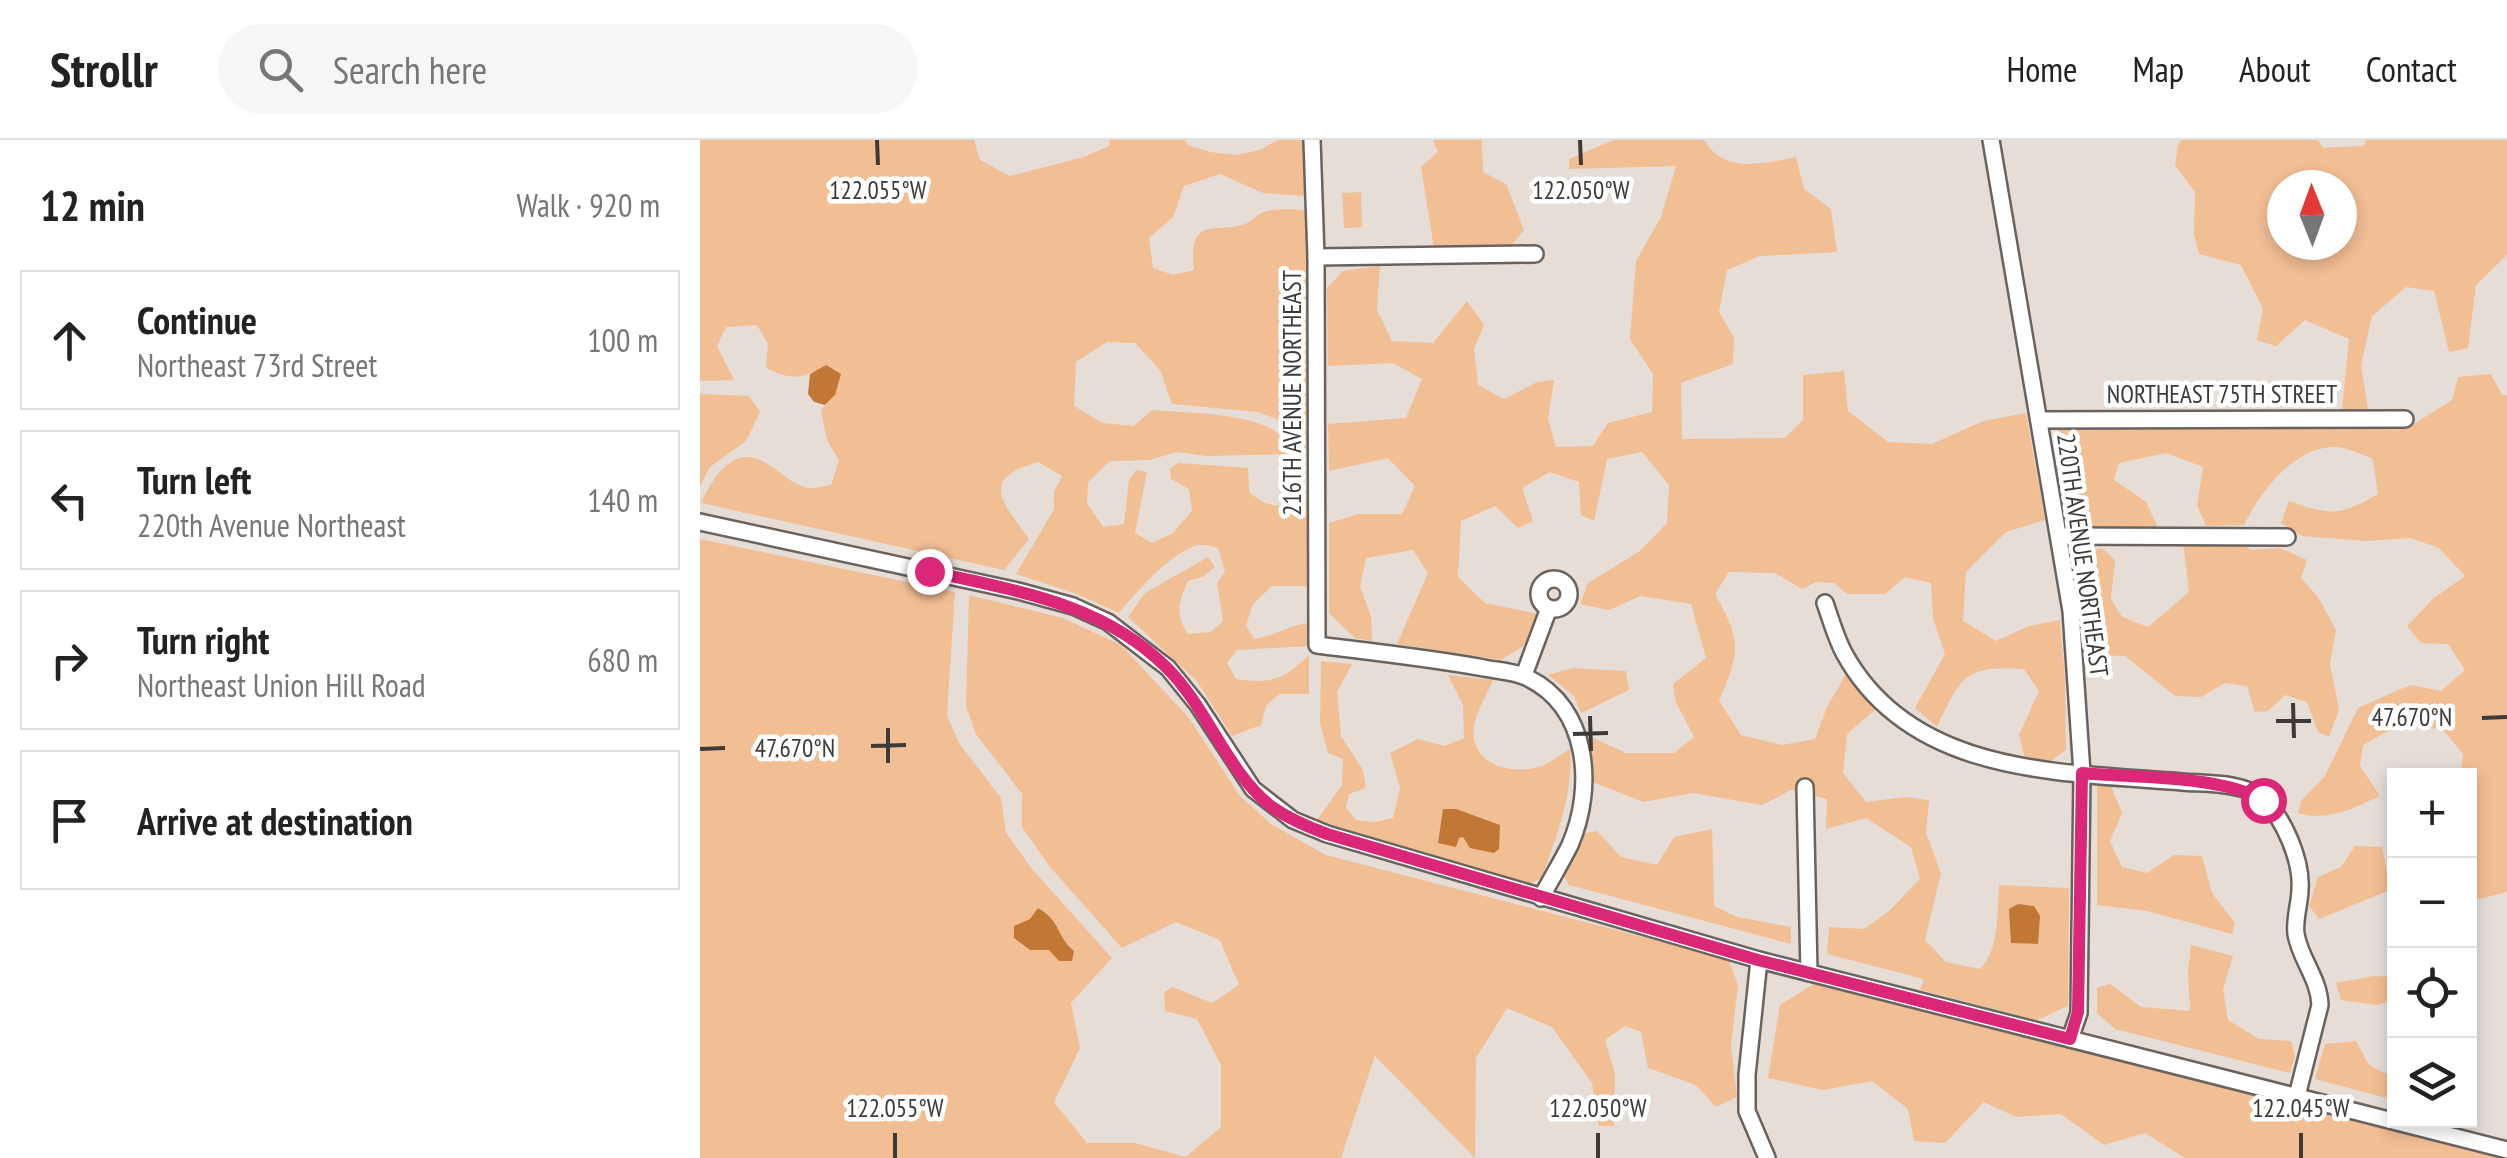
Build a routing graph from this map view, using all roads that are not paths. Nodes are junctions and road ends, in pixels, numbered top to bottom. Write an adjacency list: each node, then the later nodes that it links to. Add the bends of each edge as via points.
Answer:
1 (1312, 140): 4 (street, 216TH AVENUE NORTHEAST)
2 (1991, 140): 6 (street, 220TH AVENUE NORTHEAST)
3 (1535, 254): 4 (street)
4 (1316, 257): 12 (street, 216TH AVENUE NORTHEAST, via 1318,645)
5 (2404, 419): 6 (street, NORTHEAST 75TH STREET)
6 (2039, 420): 8 (street, 220TH AVENUE NORTHEAST)
7 (700, 522): 15 (street, via 1018,591 1108,622 1168,668 1253,790 1293,820)
8 (2059, 536): 9 (street); 13 (street, 220TH AVENUE NORTHEAST)
9 (2287, 537)
10 (1824, 604): 13 (street, via 1844,654 1902,718 1939,742 2018,768)
11 (1549, 608): 12 (street)
12 (1524, 676): 15 (street, via 1563,703 1577,728 1583,773 1571,842)
13 (2082, 773): 18 (street, 220TH AVENUE NORTHEAST, via 2078,1012); 19 (street, via 2223,785 2263,800 2276,818 2299,867 2296,933 2320,992)
14 (1805, 787): 17 (street)
15 (1541, 898): 16 (street)
16 (1758, 960): 17 (street); 21 (street, via 1747,1111)
17 (1809, 973): 18 (street)
18 (2070, 1039): 19 (street)
19 (2298, 1096): 20 (street)
20 (2507, 1150)
21 (1767, 1158)

